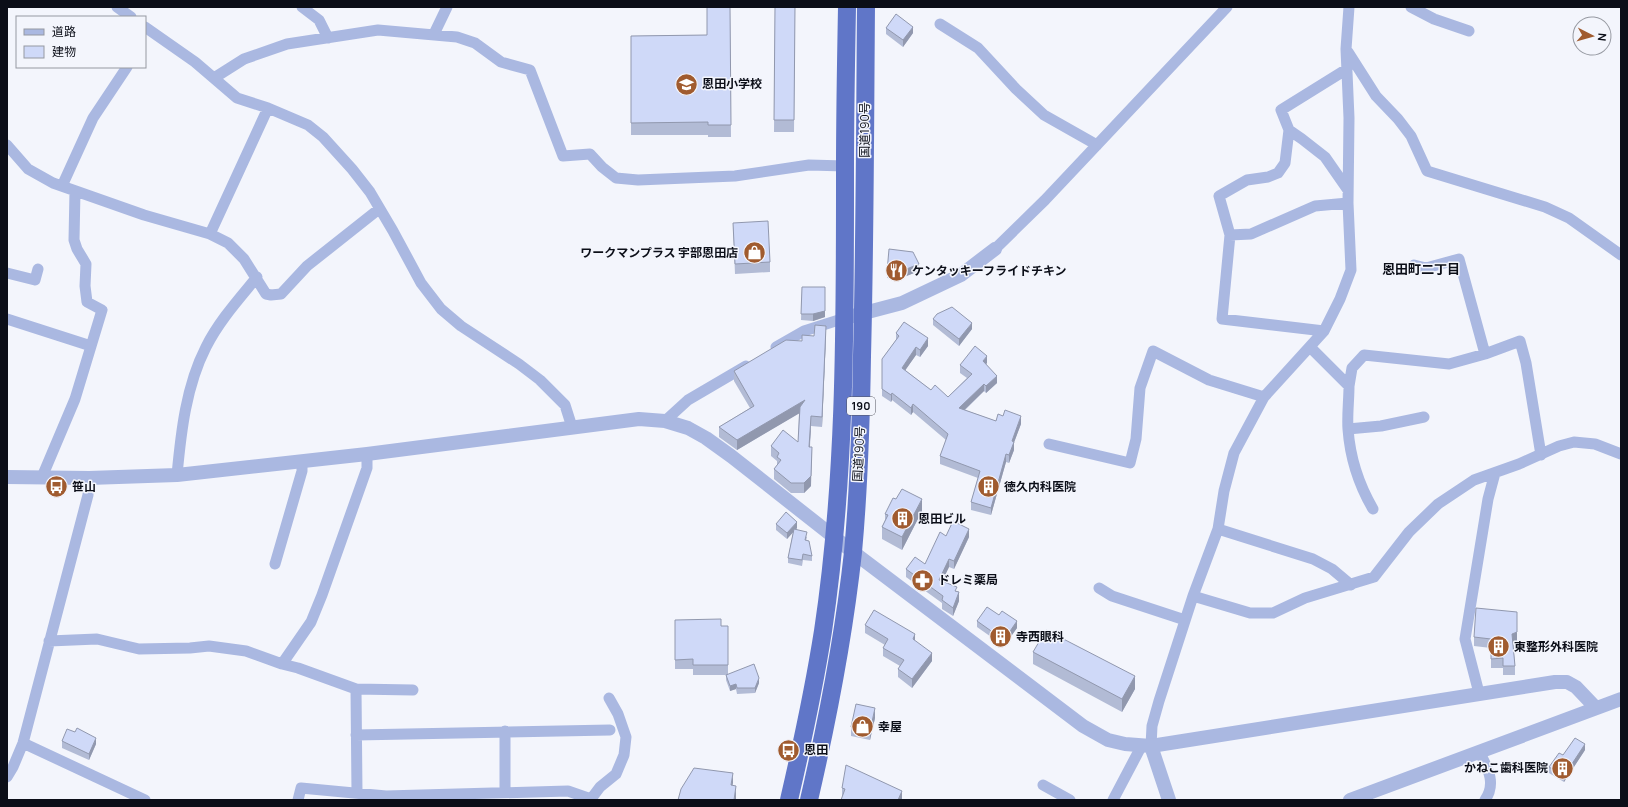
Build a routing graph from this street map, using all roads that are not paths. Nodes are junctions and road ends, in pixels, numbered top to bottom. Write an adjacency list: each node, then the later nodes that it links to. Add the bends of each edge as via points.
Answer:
1 (117, 7): 9 (street)
2 (302, 7): 14 (street, via 318,20)
3 (447, 7): 13 (street)
4 (847, 7): 23 (highway, 国道190号 / 190)
5 (866, 7): 37 (highway, 国道190号 / 190)
6 (1226, 7): 22 (street)
7 (1349, 7): 15 (street)
8 (1411, 7): 11 (street, via 1434,19)
9 (130, 16)
10 (940, 24): 22 (street, via 978,48 1016,90 1044,114)
11 (1469, 31)
12 (147, 32): 18 (street)
13 (434, 34): 14 (street, via 378,30); 23 (street, via 475,43 501,62 530,70 563,156 590,154 616,178 638,180 735,176 809,165)
14 (328, 38): 18 (street, via 287,44 244,59)
15 (1346, 49): 17 (street); 32 (street, via 1376,96 1411,136 1427,172 1545,207 1574,222)
16 (126, 68): 24 (street, via 93,118)
17 (1347, 69): 20 (street, via 1281,110); 25 (street, via 1350,118)
18 (214, 78): 19 (street, via 237,98)
19 (268, 108): 28 (street, via 308,125 323,137 370,192); 29 (street)
20 (1289, 130): 25 (street, via 1325,157); 30 (street, via 1285,163 1278,173 1247,180 1219,196)
21 (7, 145): 24 (street, via 28,169)
22 (1097, 145): 31 (street)
23 (845, 166): 38 (highway, 国道190号 / 190)
24 (62, 186): 26 (street)
25 (1348, 190): 27 (street)
26 (75, 191): 29 (street); 41 (street, via 74,240 86,264 87,302 102,310)
27 (1348, 203): 30 (street, via 1314,206 1251,234); 40 (street, via 1350,270 1340,299)
28 (379, 210): 36 (street, via 307,266 281,294 266,294); 50 (street, via 421,283 441,309 461,326 540,380 565,405)
29 (210, 234): 36 (street, via 228,243 244,258)
30 (1230, 235): 40 (street, via 1222,319)
31 (995, 249): 37 (street, via 961,275 902,303)
32 (1621, 255)
33 (1414, 265): 44 (street, via 1426,268 1459,259)
34 (38, 269): 35 (street, via 35,280)
35 (7, 273)
36 (257, 277): 58 (street, via 220,325 206,347 196,371 186,403)
37 (864, 313): 38 (street); 65 (highway, 国道190号 / 190)
38 (845, 318): 43 (street, via 804,331); 64 (highway, 国道190号 / 190)
39 (7, 319): 41 (street)
40 (1324, 331): 42 (street)
41 (91, 346): 60 (street, via 75,399)
42 (1310, 347): 46 (street); 47 (street)
43 (770, 351)
44 (1485, 354): 46 (street, via 1450,364 1364,355 1352,368); 55 (street, via 1520,341)
45 (756, 359): 49 (street, via 688,400)
46 (1349, 386): 51 (street)
47 (1264, 397): 52 (street, via 1209,380 1154,351 1140,388 1136,439 1130,463); 63 (street, via 1234,453)
48 (1424, 417): 51 (street, via 1381,426)
49 (666, 421): 50 (street, via 639,420); 64 (street, via 688,428 706,438)
50 (572, 427): 53 (street)
51 (1348, 429): 62 (street, via 1354,466)
52 (1049, 444)
53 (367, 454): 56 (street); 72 (street, via 367,468 322,596 311,622)
54 (1621, 454): 55 (street, via 1595,444 1574,442)
55 (1541, 455): 57 (street)
56 (302, 461): 58 (street); 66 (street, via 302,471)
57 (1495, 473): 67 (street, via 1474,480 1438,504 1409,532 1374,577); 75 (street, via 1488,499 1465,639)
58 (177, 475): 61 (street)
59 (7, 477): 60 (street)
60 (42, 477): 61 (street)
61 (89, 478): 71 (street, via 88,495)
62 (1373, 508)
63 (1218, 529): 67 (street, via 1313,559 1332,569); 69 (street)
64 (834, 535): 65 (street); 91 (highway, 国道190号 / 190, via 823,630)
65 (853, 552): 83 (street, via 1083,726 1108,740); 92 (highway, 国道190号 / 190, via 837,664)
66 (275, 564)
67 (1351, 584): 69 (street, via 1305,598 1273,613 1250,613)
68 (1099, 588): 70 (street, via 1112,596)
69 (1193, 596): 70 (street)
70 (1185, 620): 83 (street)
71 (49, 641): 72 (street, via 97,640 139,649 209,646 246,651); 82 (street)
72 (282, 664): 73 (street)
73 (356, 689): 74 (street); 81 (street)
74 (414, 690)
75 (1479, 693): 78 (street, via 1567,682 1576,687); 83 (street)
76 (609, 698): 87 (street, via 626,737 624,755 616,774 600,787 592,799 568,791)
77 (1621, 699): 78 (street)
78 (1596, 708): 84 (street)
79 (610, 730): 80 (street)
80 (505, 731): 81 (street); 87 (street)
81 (356, 734): 88 (street)
82 (23, 743): 85 (street); 89 (street)
83 (1146, 746): 94 (street); 95 (street)
84 (1479, 751): 96 (street); 97 (street, via 1491,777 1489,794)
85 (7, 777)
86 (1043, 785): 93 (street)
87 (505, 792): 88 (street, via 386,796)
88 (357, 793): 90 (street, via 301,788)
89 (145, 800)
90 (298, 800)
91 (789, 800)
92 (809, 800)
93 (1070, 800)
94 (1113, 800)
95 (1168, 800)
96 (1350, 800)
97 (1485, 800)

